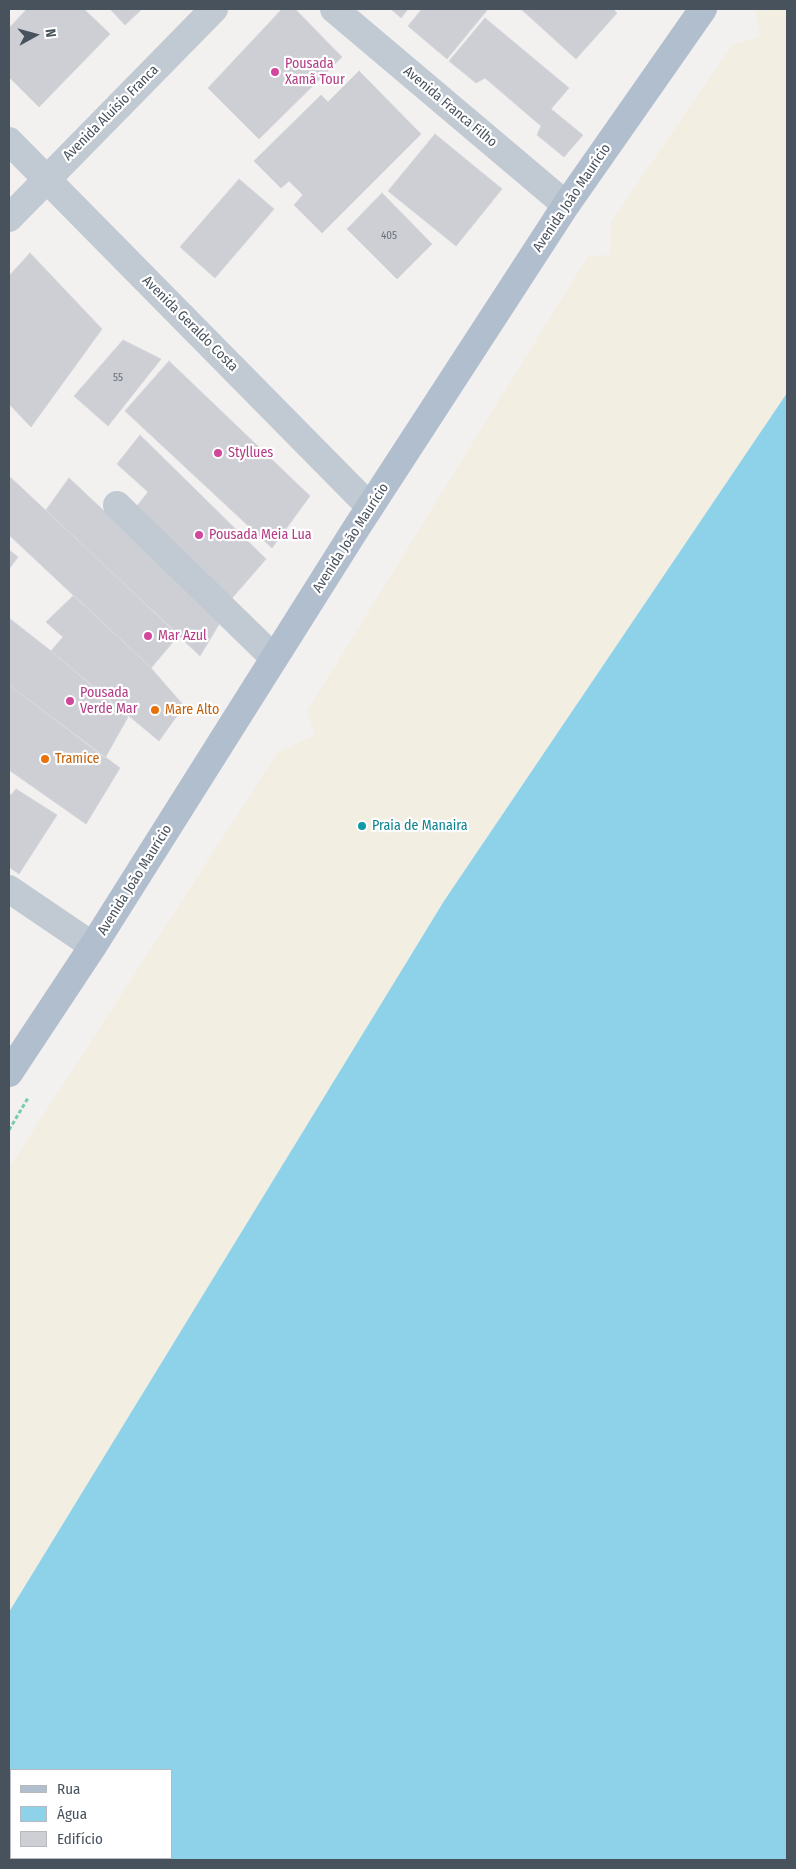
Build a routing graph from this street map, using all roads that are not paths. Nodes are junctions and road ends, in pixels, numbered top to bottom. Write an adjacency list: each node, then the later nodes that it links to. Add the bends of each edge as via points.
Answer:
1 (214, 9): 5 (street, Avenida Aluísio Franca)
2 (334, 9): 6 (street, Avenida Franca Filho)
3 (703, 9): 6 (main road, Avenida João Maurício)
4 (9, 140): 5 (street, Avenida Geraldo Costa)
5 (46, 178): 7 (street, Avenida Aluísio Franca); 9 (street, Avenida Geraldo Costa)
6 (566, 205): 9 (main road, Avenida João Maurício)
7 (9, 218)
8 (118, 505): 10 (street)
9 (370, 507): 10 (main road, Avenida João Maurício)
10 (274, 658): 12 (main road, Avenida João Maurício)
11 (9, 889): 12 (street)
12 (93, 946): 13 (main road, Avenida João Maurício)
13 (9, 1073)

